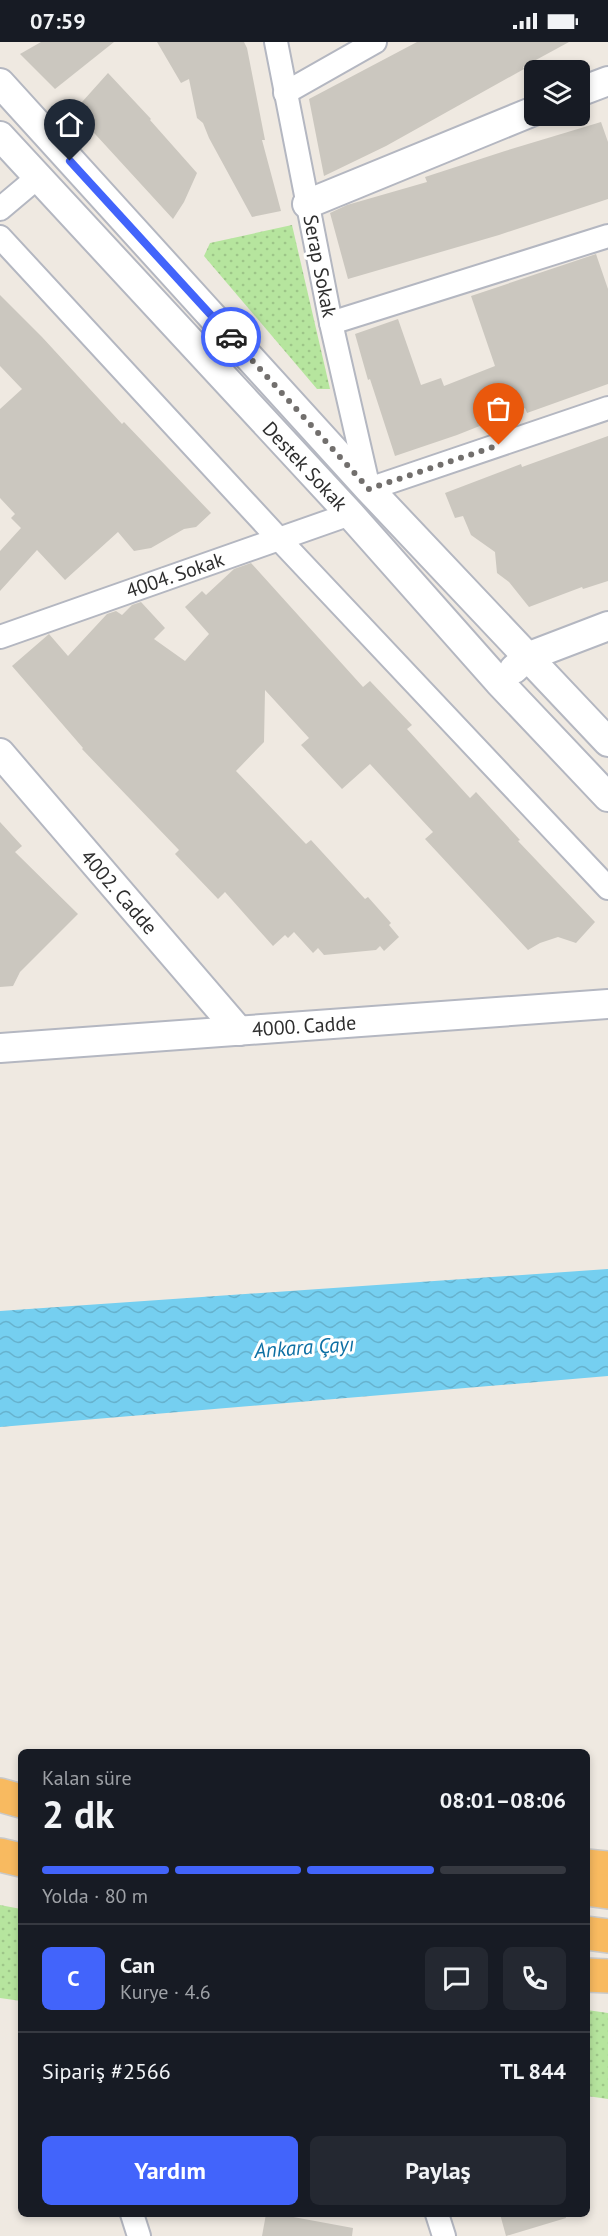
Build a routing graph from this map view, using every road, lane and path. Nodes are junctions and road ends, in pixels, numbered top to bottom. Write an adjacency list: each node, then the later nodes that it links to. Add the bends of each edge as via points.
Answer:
1 (276, 42): 6 (street, Serap Sokak)
2 (375, 42): 6 (street)
3 (608, 81): 5 (street)
4 (0, 83): 16 (street, Destek Sokak)
5 (590, 88)
6 (285, 93): 10 (street, Serap Sokak)
7 (524, 115): 10 (street)
8 (0, 136): 9 (street, Destek Sokak)
9 (38, 177): 11 (street); 17 (street, Destek Sokak)
10 (307, 204): 14 (street, Serap Sokak)
11 (0, 209)
12 (608, 236): 14 (street)
13 (0, 237): 18 (street)
14 (331, 323): 16 (street, Serap Sokak)
15 (608, 408): 16 (street)
16 (369, 489): 21 (street, Destek Sokak)
17 (350, 514): 18 (street, 4004. Sokak); 22 (street, Destek Sokak)
18 (279, 539): 20 (street, 4004. Sokak); 26 (street)
19 (608, 626): 21 (street)
20 (0, 637)
21 (527, 657): 22 (street); 23 (street, Destek Sokak)
22 (499, 682): 25 (street, Destek Sokak)
23 (608, 742)
24 (0, 753): 28 (street, 4002. Cadde)
25 (608, 798)
26 (608, 888)
27 (608, 1004): 28 (street, 4000. Cadde)
28 (238, 1031): 29 (street, 4000. Cadde)
29 (0, 1048)
30 (0, 1779): 31 (highway)
31 (18, 1782)
32 (0, 1795): 33 (highway)
33 (18, 1800)
34 (0, 1807): 35 (highway)
35 (18, 1810)
36 (0, 1855): 37 (highway)
37 (18, 1859)
38 (590, 1866): 39 (highway)
39 (608, 1868)
40 (0, 1875): 41 (highway)
41 (18, 1876)
42 (590, 1890): 43 (highway)
43 (608, 1892)
44 (590, 1934): 45 (highway)
45 (608, 1936)
46 (590, 1975): 47 (highway)
47 (608, 1976)
48 (133, 2217): 50 (street)
49 (438, 2217): 51 (street)
50 (139, 2236)
51 (444, 2236)

